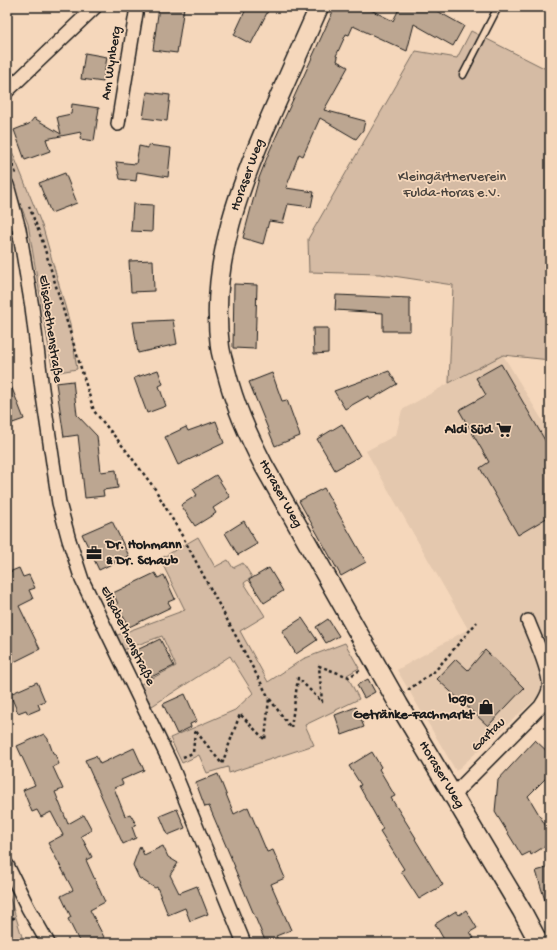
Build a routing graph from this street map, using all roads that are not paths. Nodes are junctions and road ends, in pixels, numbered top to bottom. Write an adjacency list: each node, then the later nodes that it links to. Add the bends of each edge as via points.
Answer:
1 (95, 7): 6 (street)
2 (137, 7): 7 (street, Am Wynberg)
3 (319, 7): 11 (main road, Horaser Weg, via 247,172 235,208 221,267 218,292 217,321 220,349 245,429 264,466)
4 (498, 7): 5 (lane)
5 (463, 75)
6 (7, 91)
7 (118, 124)
8 (7, 185): 14 (street, Elisabethenstraße, via 19,229 58,495 69,540 82,580 170,762)
9 (528, 621): 10 (street, Gartau, via 549,677)
10 (548, 700): 11 (street, Gartau)
11 (453, 795): 15 (main road, Horaser Weg)
12 (7, 865): 13 (street)
13 (48, 943)
14 (244, 943)
15 (539, 943)

